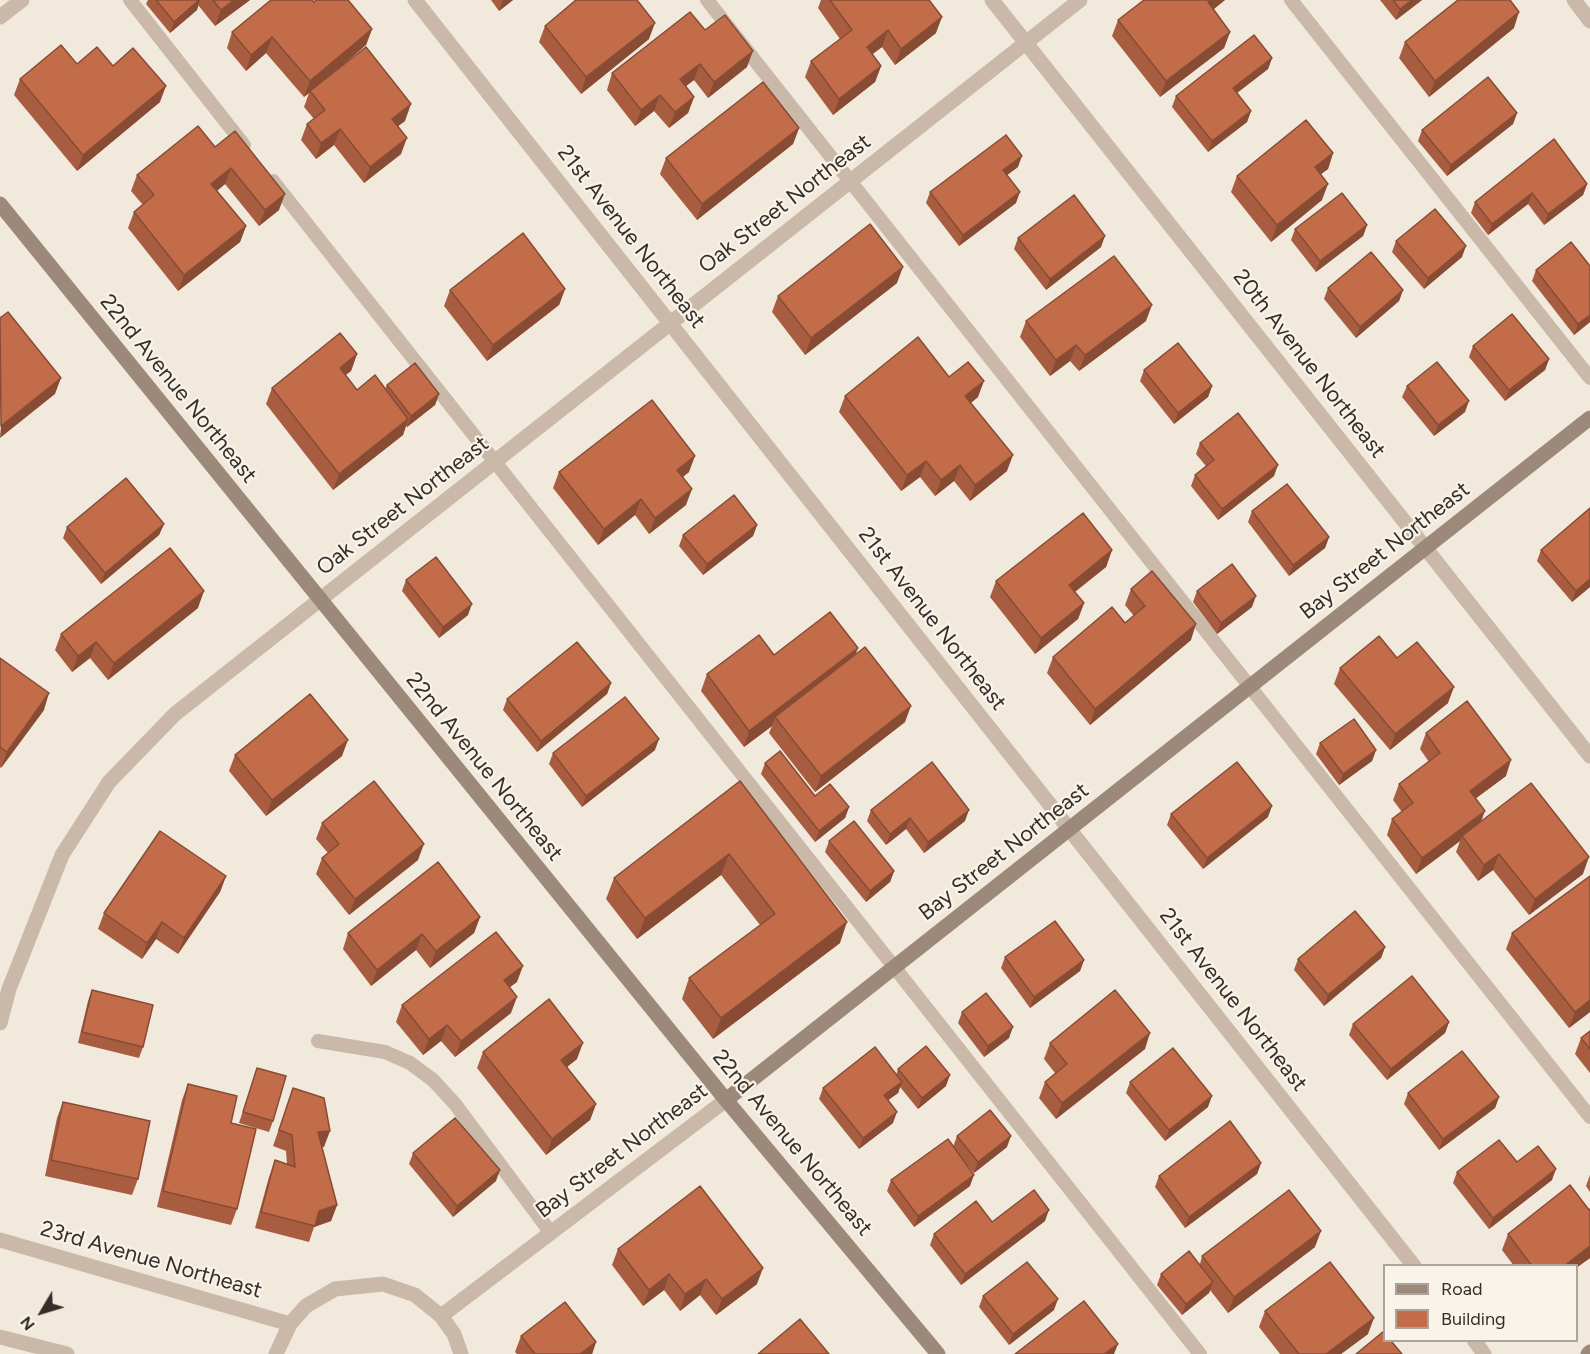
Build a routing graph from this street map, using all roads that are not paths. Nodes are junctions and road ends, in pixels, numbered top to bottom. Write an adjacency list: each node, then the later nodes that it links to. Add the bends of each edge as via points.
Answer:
1 (22, 0): 9 (street)
2 (130, 0): 17 (lane)
3 (414, 0): 14 (street, 21st Avenue Northeast)
4 (707, 0): 12 (lane)
5 (992, 0): 11 (street, 20th Avenue Northeast)
6 (1080, 0): 11 (street, Oak Street Northeast)
7 (1291, 0): 15 (lane)
8 (1574, 0): 10 (street)
9 (0, 17)
10 (1590, 21)
11 (1026, 42): 12 (street, Oak Street Northeast); 18 (street, 20th Avenue Northeast)
12 (850, 181): 14 (street, Oak Street Northeast); 20 (lane)
13 (0, 204): 19 (street, 22nd Avenue Northeast)
14 (670, 323): 17 (street, Oak Street Northeast); 22 (street, 21st Avenue Northeast)
15 (1590, 378)
16 (1590, 418): 18 (street, Bay Street Northeast)
17 (495, 462): 19 (street, Oak Street Northeast); 23 (lane)
18 (1425, 548): 20 (street, Bay Street Northeast); 21 (street, 20th Avenue Northeast)
19 (320, 600): 24 (street, Oak Street Northeast, via 175,714 109,782 62,855 9,989); 26 (street, 22nd Avenue Northeast)
20 (1250, 687): 22 (street, Bay Street Northeast); 27 (lane)
21 (1590, 756)
22 (1070, 829): 23 (street, Bay Street Northeast); 30 (street, 21st Avenue Northeast)
23 (894, 968): 26 (street, Bay Street Northeast); 39 (lane)
24 (0, 1023)
25 (318, 1041): 28 (lane, via 385,1052 410,1063 432,1080 455,1104)
26 (726, 1100): 28 (street, Bay Street Northeast); 38 (street, 22nd Avenue Northeast)
27 (1590, 1117)
28 (551, 1233): 31 (street, Bay Street Northeast)
29 (0, 1240): 32 (street, 23rd Avenue Northeast)
30 (1412, 1264)
31 (441, 1316): 32 (street, via 415,1295 383,1284 335,1289 306,1306); 37 (street, via 454,1334)
32 (290, 1324): 36 (street)
33 (0, 1337): 35 (street)
34 (1475, 1342): 40 (street)
35 (67, 1354)
36 (276, 1354)
37 (461, 1354)
38 (938, 1354)
39 (1200, 1354)
40 (1484, 1354)

